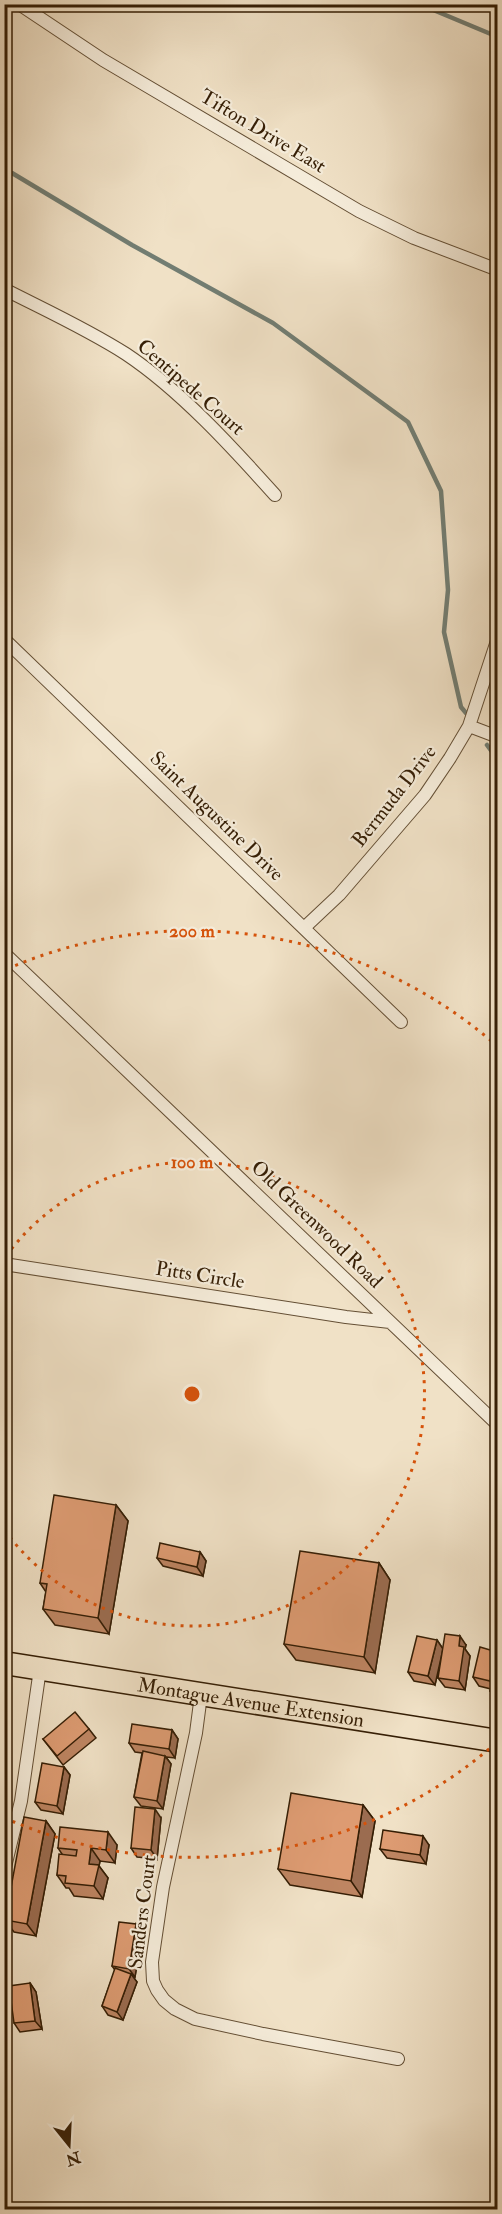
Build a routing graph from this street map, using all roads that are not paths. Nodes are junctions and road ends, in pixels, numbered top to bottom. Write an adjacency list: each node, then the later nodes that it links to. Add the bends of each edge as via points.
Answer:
1 (19, 4): 2 (street, Tifton Drive East, via 103,60 359,211 432,246)
2 (498, 270)
3 (4, 289): 4 (street, Centipede Court, via 127,355 237,452)
4 (275, 495)
5 (498, 638): 7 (street, Bermuda Drive)
6 (4, 639): 9 (street, Saint Augustine Drive)
7 (469, 726): 8 (street); 9 (street, Bermuda Drive, via 425,795 339,895)
8 (498, 737)
9 (305, 927): 11 (street, Saint Augustine Drive)
10 (4, 953): 13 (street, Old Greenwood Road)
11 (402, 1022)
12 (4, 1264): 13 (street, Pitts Circle)
13 (390, 1322): 14 (street, Old Greenwood Road)
14 (498, 1425)
15 (4, 1663): 16 (highway, Montague Avenue Extension)
16 (40, 1669): 17 (highway, Montague Avenue Extension); 19 (street, via 21,1801)
17 (201, 1695): 18 (highway, Montague Avenue Extension); 20 (street, Sanders Court, via 163,1887 152,1962 157,1990 175,2009 195,2019)
18 (498, 1741)
19 (4, 1872)
20 (398, 2059)

